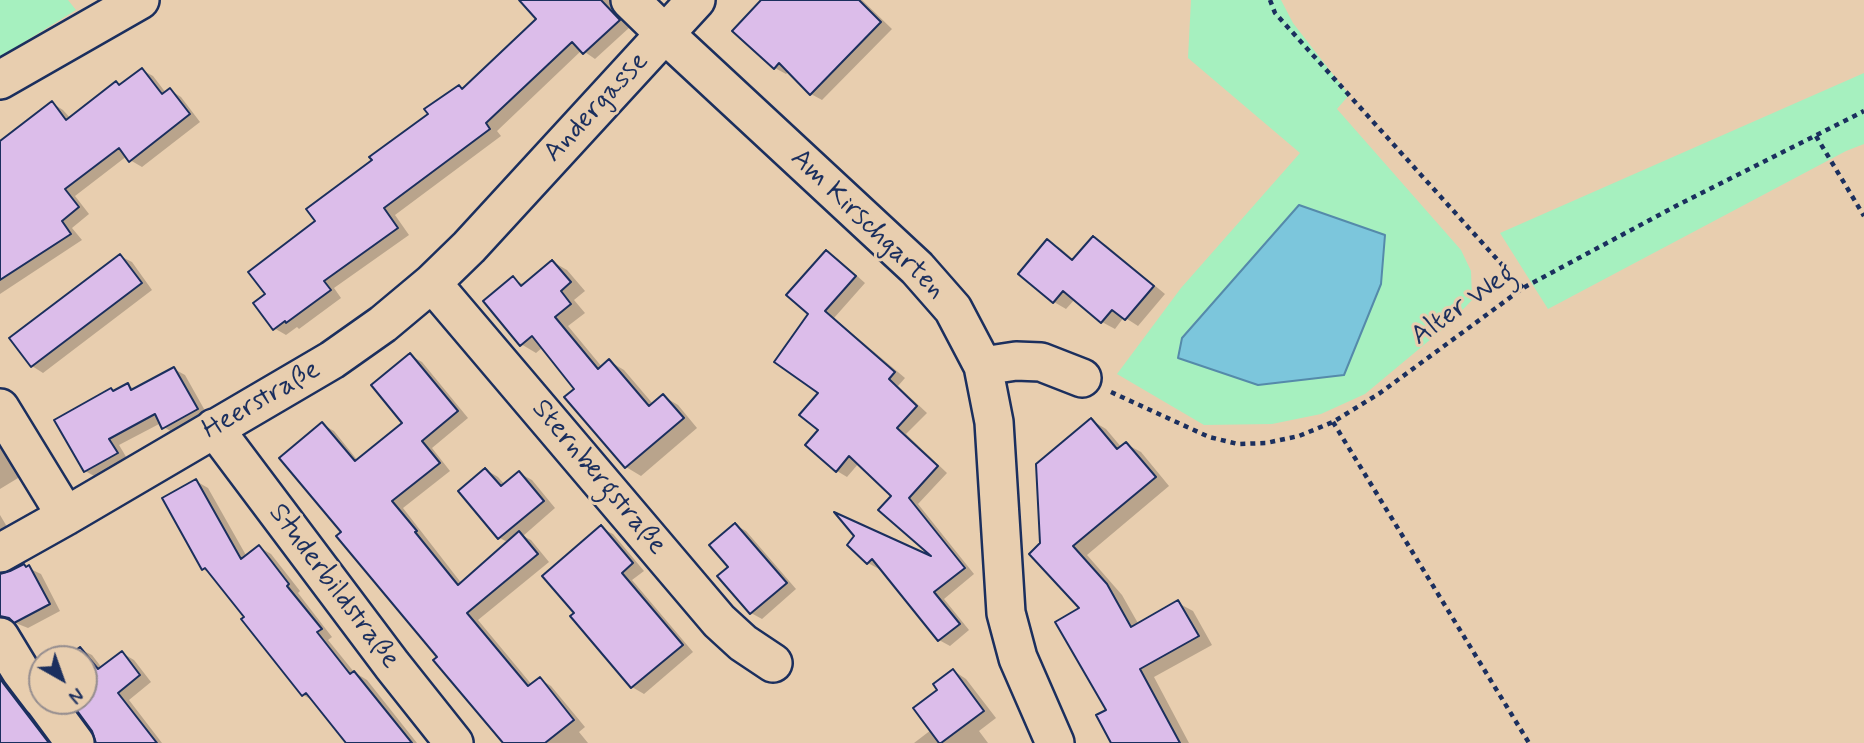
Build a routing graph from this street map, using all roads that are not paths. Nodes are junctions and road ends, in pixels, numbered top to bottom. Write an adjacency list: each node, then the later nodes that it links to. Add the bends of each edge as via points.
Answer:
1 (140, 0): 5 (street)
2 (631, 0): 4 (street, Am Kirschgarten)
3 (696, 0): 4 (street, Andergasse)
4 (665, 34): 6 (street, Andergasse); 8 (street, Am Kirschgarten, via 917,268 953,309)
5 (0, 80)
6 (499, 215): 7 (street, Heerstraße)
7 (432, 283): 11 (street, Heerstraße, via 332,360); 15 (street, Sternbergstraße, via 719,621)
8 (983, 366): 9 (street, via 1016,360 1041,362); 20 (street, Am Kirschgarten, via 994,422 1006,613 1018,658)
9 (1082, 378)
10 (0, 408): 12 (street)
11 (214, 428): 12 (street, Heerstraße); 19 (street, Studerbildstraße)
12 (66, 516): 13 (street, Heerstraße)
13 (0, 553)
14 (0, 637): 16 (street)
15 (773, 663)
16 (28, 680)
17 (54, 715): 18 (street)
18 (75, 743)
19 (454, 743)
20 (1055, 743)

